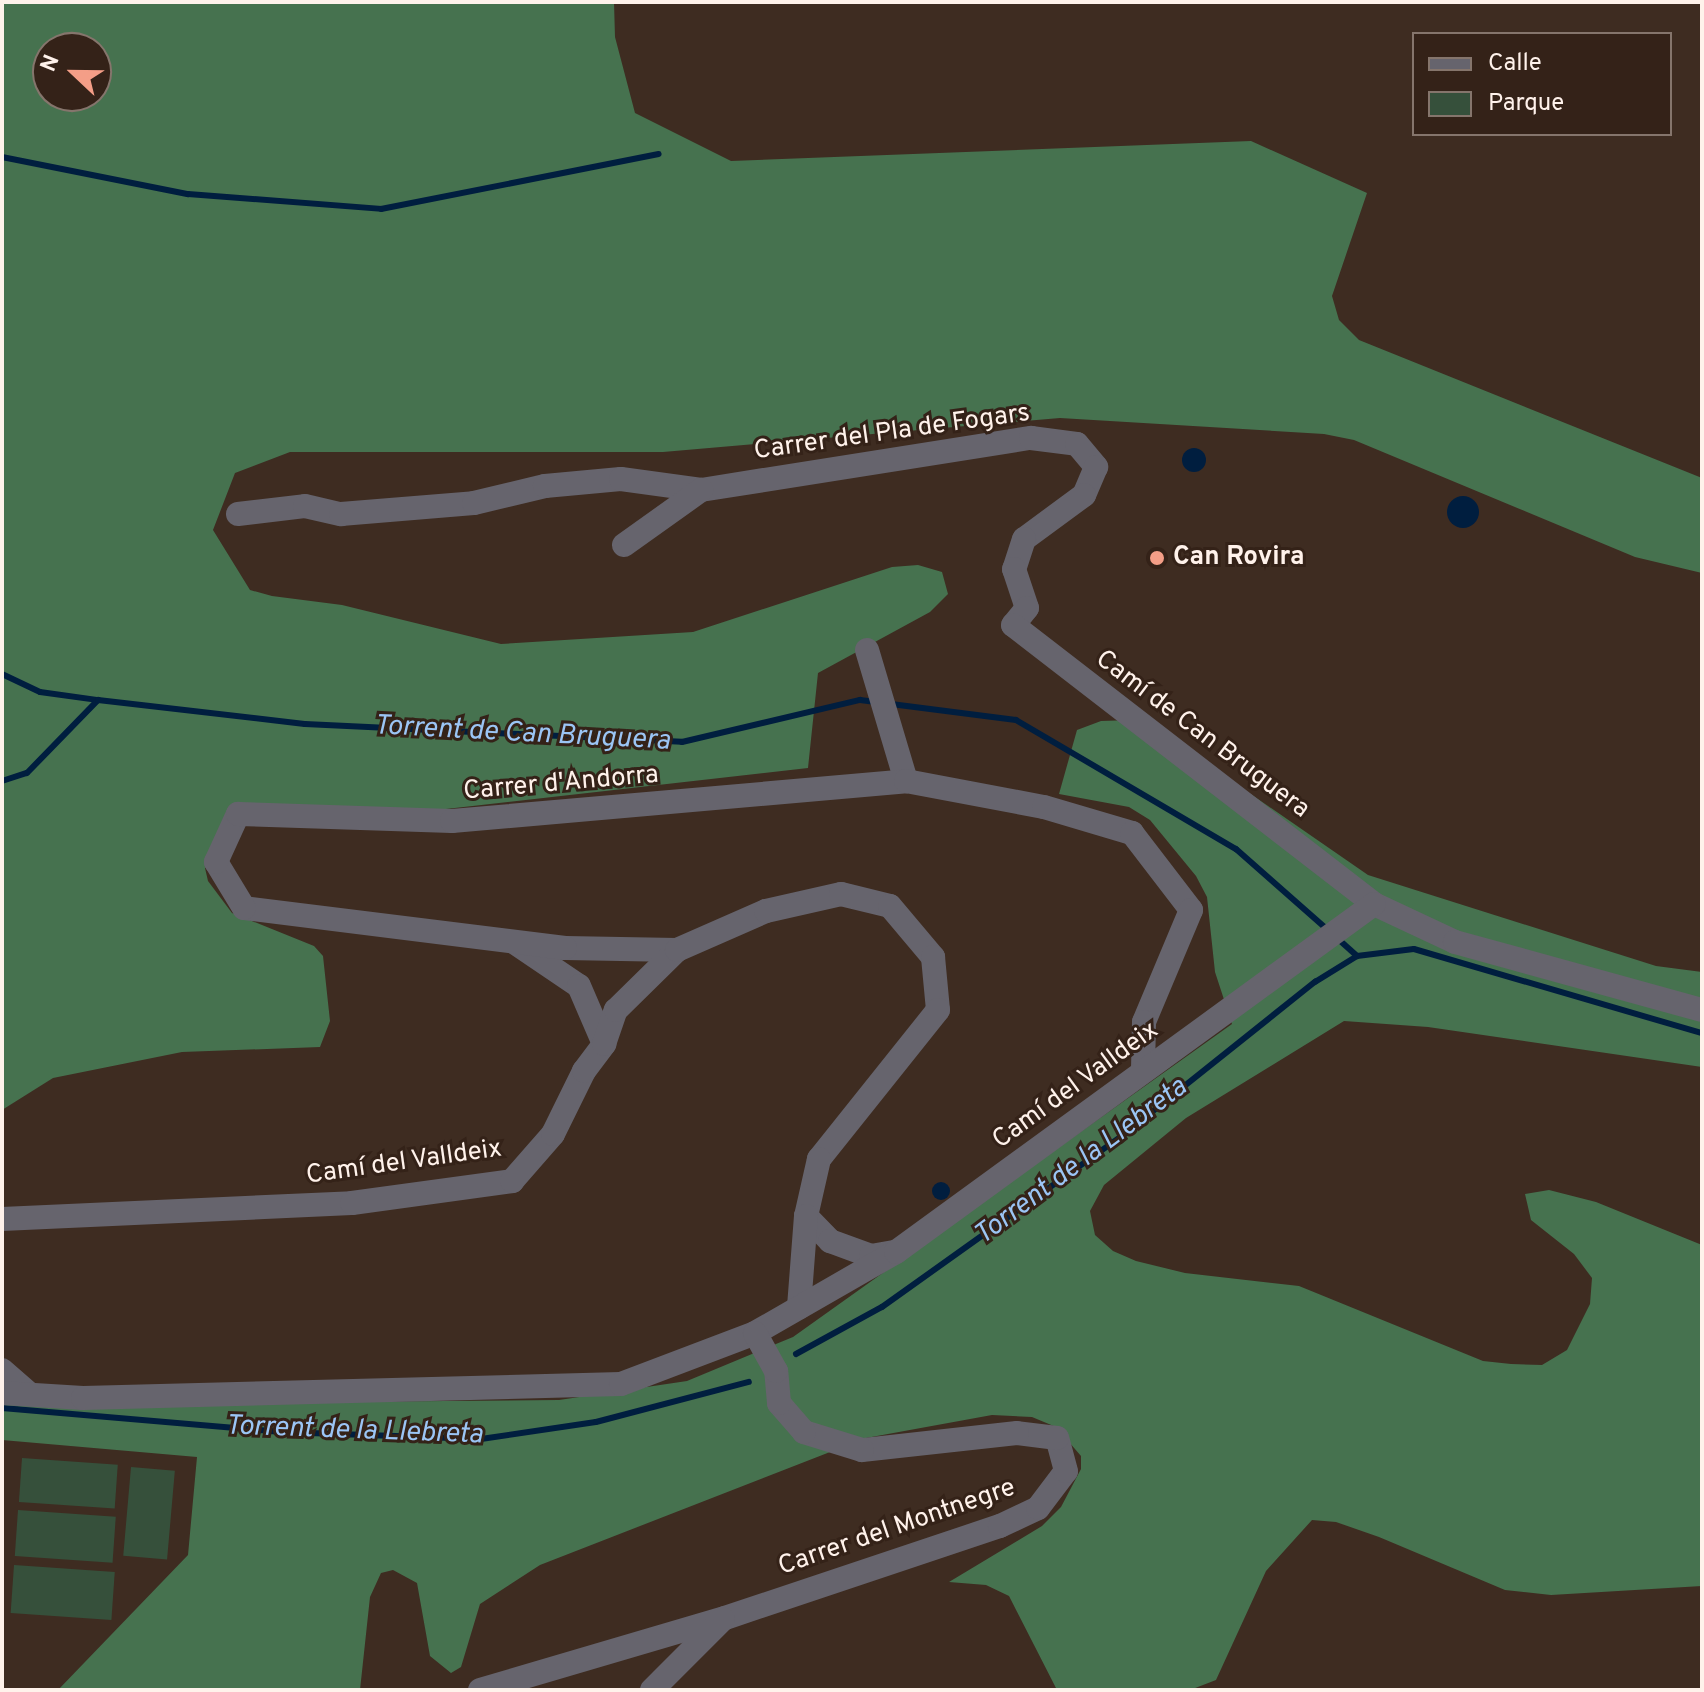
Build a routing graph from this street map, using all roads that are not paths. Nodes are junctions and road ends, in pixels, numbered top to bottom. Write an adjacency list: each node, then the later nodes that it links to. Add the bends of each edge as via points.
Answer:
1 (701, 490): 2 (street, Carrer del Pla de Fogars, via 621,479 545,486 474,503 341,514 305,506); 3 (street, Carrer del Pla de Fogars); 4 (street, Carrer del Pla de Fogars, via 1031,438 1077,444 1096,467 1084,495 1024,539 1014,569)
2 (238, 514)
3 (624, 545)
4 (1027, 608): 7 (street, Camí de Can Bruguera, via 1013,625)
5 (867, 650): 6 (street)
6 (906, 781): 8 (street, Carrer d'Andorra, via 452,821 238,814 216,862 244,908 315,920); 12 (street, Carrer d'Andorra, via 1044,807 1132,833 1191,910 1144,1022)
7 (1374, 904): 10 (street, via 1455,942); 12 (street, Camí del Valldeix)
8 (508, 937): 9 (street, Carrer d'Andorra, via 565,948); 11 (street, Carrer d'Andorra, via 579,986)
9 (677, 950): 11 (street, Camí del Valldeix, via 616,1010); 13 (street, Camí del Valldeix, via 766,911 841,894 890,906 933,957 938,1010 819,1159)
10 (1702, 1010)
11 (604, 1044): 14 (street, Camí del Valldeix, via 584,1071 553,1134 512,1181 352,1203)
12 (1143, 1071): 15 (street, Camí del Valldeix)
13 (806, 1216): 15 (street, via 830,1241 871,1256); 16 (street, Camí del Valldeix)
14 (2, 1219)
15 (896, 1252): 16 (street)
16 (799, 1308): 17 (street)
17 (755, 1333): 20 (street, via 621,1384 83,1398); 21 (street, Carrer del Montnegre, via 776,1371 779,1403 804,1432 862,1450 1017,1433 1057,1438 1066,1471 1038,1508 1000,1526)
18 (2, 1370): 20 (street)
19 (2, 1393): 20 (street)
20 (28, 1393)
21 (725, 1618): 22 (street, Carrer del Montnegre); 24 (street)
22 (504, 1686): 23 (street, Carrer del Montnegre)
23 (480, 1690)
24 (652, 1690)

